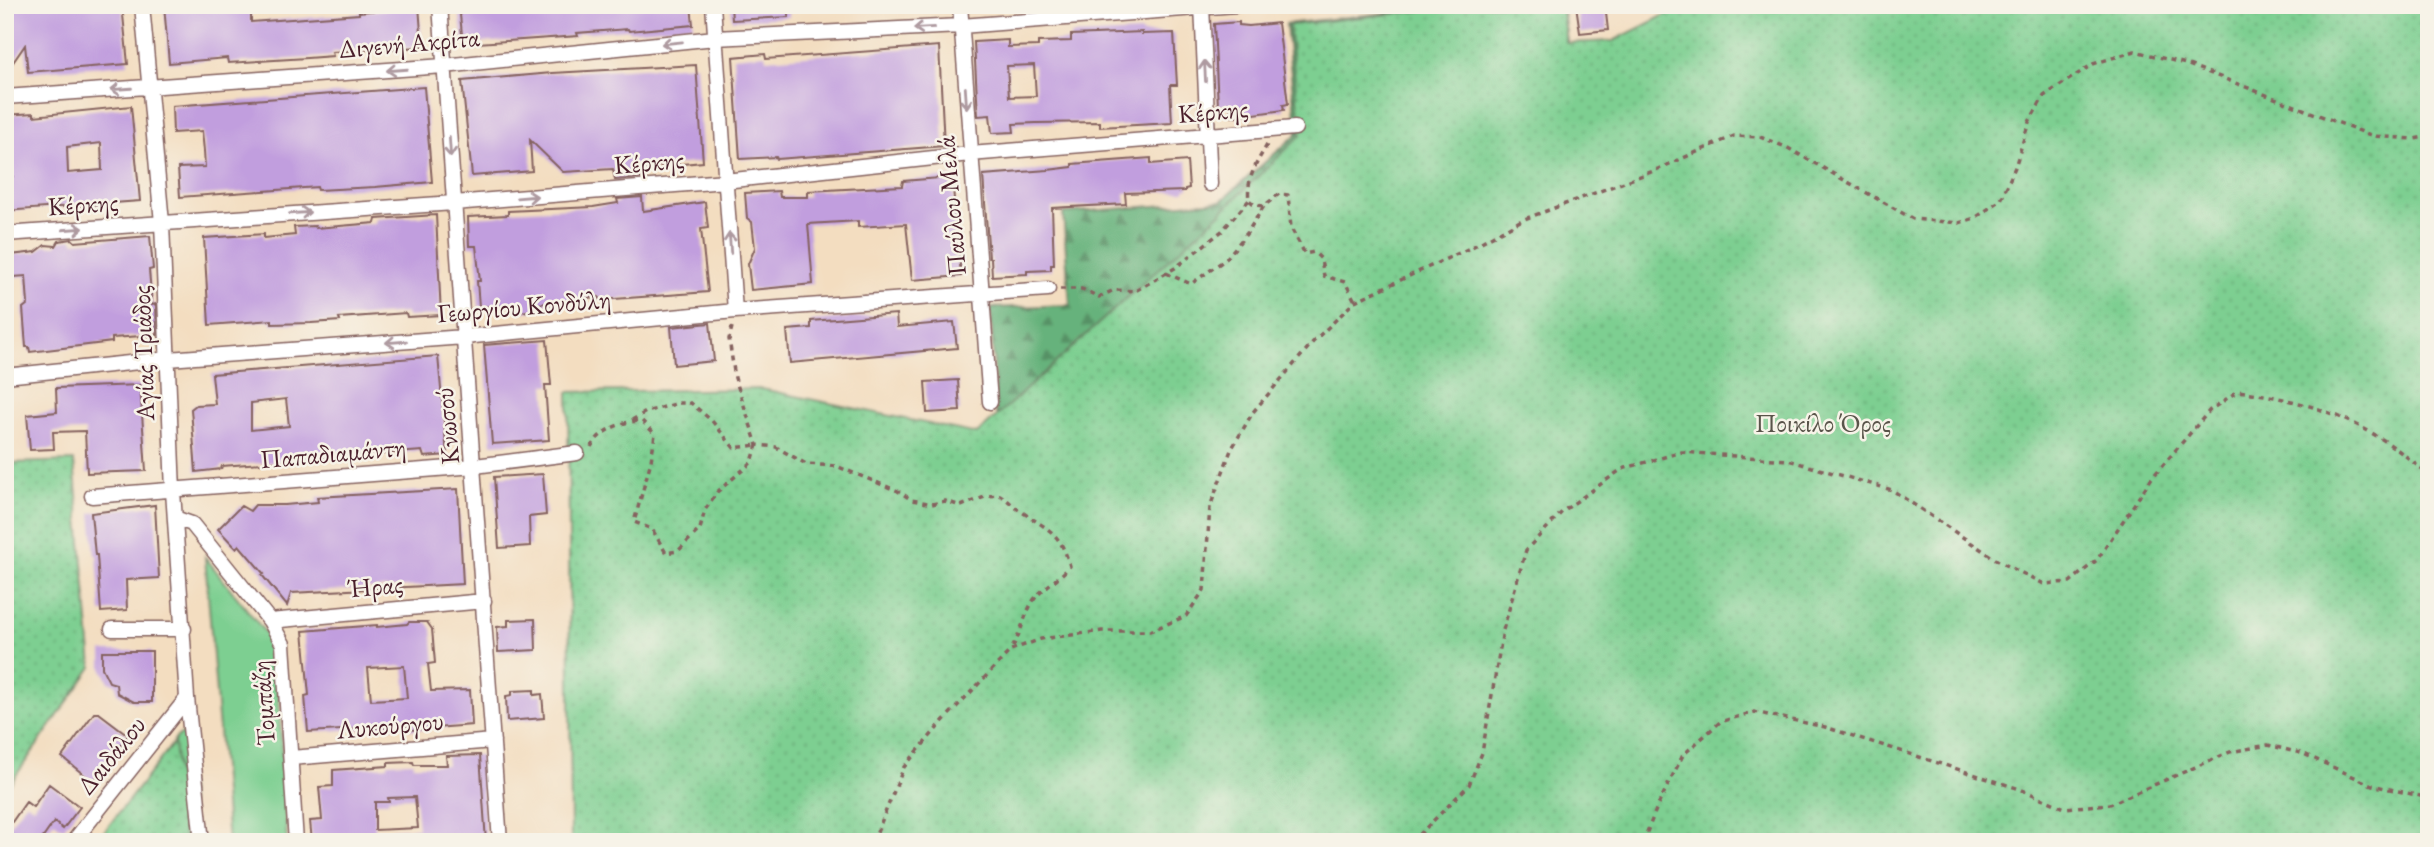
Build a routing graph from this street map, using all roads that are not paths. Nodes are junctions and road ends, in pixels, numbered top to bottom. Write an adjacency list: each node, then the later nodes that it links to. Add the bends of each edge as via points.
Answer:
1 (142, 5): 10 (street, Αγίας Τριάδος)
2 (440, 5): 9 (street, Κνωσού)
3 (713, 5): 8 (street)
4 (960, 5): 7 (street, Παύλου Μελά)
5 (1236, 5): 6 (street, Διγενή Ακρίτα)
6 (1202, 7): 7 (street, Διγενή Ακρίτα); 13 (street, one-way to 6)
7 (961, 26): 8 (street, Διγενή Ακρίτα, one-way to 8); 14 (street, Παύλου Μελά, one-way to 14)
8 (715, 38): 9 (street, Διγενή Ακρίτα, one-way to 9); 15 (street)
9 (444, 66): 10 (street, Διγενή Ακρίτα, one-way to 10); 17 (street, Κνωσού, one-way to 17)
10 (148, 87): 11 (street, Διγενή Ακρίτα, one-way to 11); 18 (street, Αγίας Τριάδος)
11 (5, 97)
12 (1295, 128): 13 (street, Κέρκης)
13 (1208, 137): 14 (street, Κέρκης); 16 (street)
14 (970, 154): 15 (street, Κέρκης); 21 (street, Παύλου Μελά)
15 (725, 181): 17 (street, Κέρκης, one-way to 15); 22 (street, one-way to 15)
16 (1210, 184)
17 (454, 203): 18 (street, Κέρκης, one-way to 17); 23 (street, Κνωσού)
18 (162, 223): 19 (street, Κέρκης, one-way to 18); 24 (street, Αγίας Τριάδος)
19 (5, 234)
20 (1048, 289): 21 (street, Γεωργίου Κονδύλη)
21 (984, 294): 22 (street, Γεωργίου Κονδύλη); 26 (street, Παύλου Μελά)
22 (735, 311): 23 (street, Γεωργίου Κονδύλη)
23 (464, 337): 24 (street, Γεωργίου Κονδύλη, one-way to 24); 28 (street, Κνωσού)
24 (168, 359): 25 (street, Γεωργίου Κονδύλη); 29 (street, Αγίας Τριάδος)
25 (5, 376)
26 (990, 402)
27 (577, 453): 28 (street, Παπαδιαμάντη)
28 (475, 466): 29 (street, Παπαδιαμάντη); 32 (street, Κνωσού)
29 (173, 491): 30 (street, Παπαδιαμάντη); 31 (street, Αγίας Τριάδος)
30 (92, 496)
31 (175, 518): 33 (street, Τομπάζη, via 192,524); 35 (street, Αγίας Τριάδος)
32 (484, 601): 33 (street, Ήρας); 37 (street, Κνωσού)
33 (270, 621): 38 (street, Τομπάζη, via 283,645)
34 (112, 629): 35 (street)
35 (184, 629): 36 (street, Αγίας Τριάδος)
36 (187, 698): 39 (street, Δαιδάλου); 40 (street, Αγίας Τριάδος)
37 (493, 741): 38 (street, Λυκούργου); 42 (street, Κνωσού)
38 (291, 758): 41 (street, Τομπάζη)
39 (73, 842)
40 (202, 842)
41 (296, 842)
42 (500, 842)

